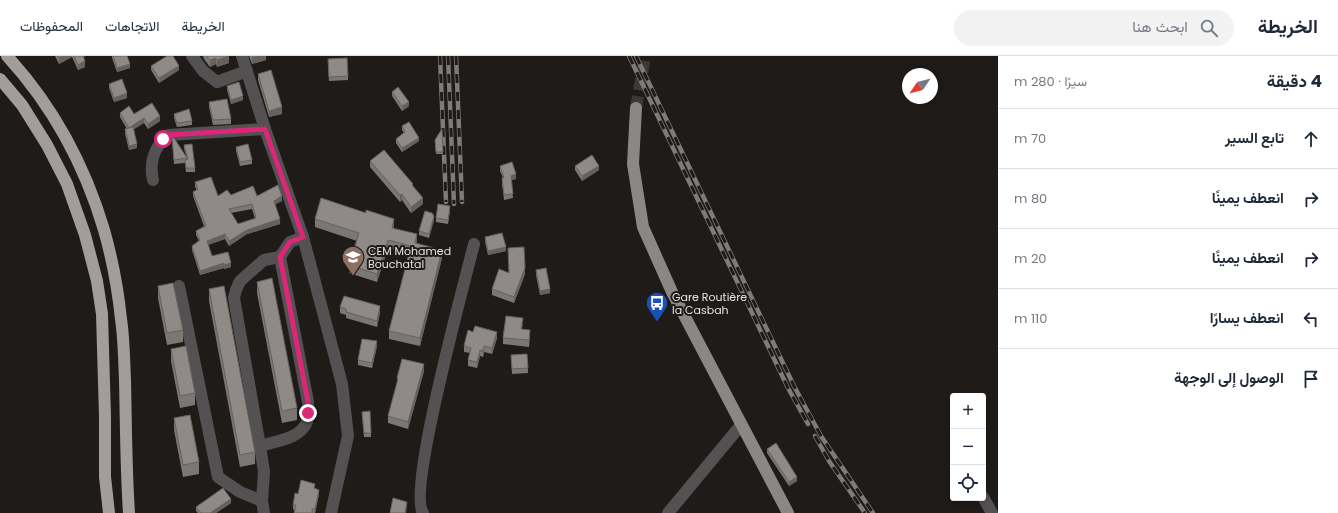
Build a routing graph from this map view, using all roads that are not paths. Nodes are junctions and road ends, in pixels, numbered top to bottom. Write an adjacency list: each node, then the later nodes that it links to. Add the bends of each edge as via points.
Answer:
1 (8, 56): 19 (highway, via 39,95 64,135 104,230 122,320)
2 (192, 56): 4 (street, via 203,71 217,82)
3 (242, 56): 4 (street)
4 (247, 71): 7 (street)
5 (0, 79): 18 (highway, via 35,125 67,184 85,235 97,281 102,314 105,477)
6 (636, 108): 13 (main road, via 633,164 643,227 672,292)
7 (265, 129): 8 (street, via 168,135 154,155 151,169); 9 (street)
8 (153, 180)
9 (303, 237): 11 (street, via 290,242); 20 (street, via 342,384 348,436)
10 (474, 244): 21 (street, via 434,403 422,476 420,500)
11 (280, 257): 14 (street, via 264,260 240,282 234,298); 14 (street, via 308,413 307,422 295,435)
12 (179, 286): 16 (street, via 218,477)
13 (742, 425): 22 (street); 23 (main road)
14 (260, 446): 16 (street, via 264,472)
15 (986, 500): 17 (street)
16 (263, 507)
17 (994, 512)
18 (109, 513)
19 (129, 513)
20 (331, 513)
21 (423, 513)
22 (668, 513)
23 (788, 513)

